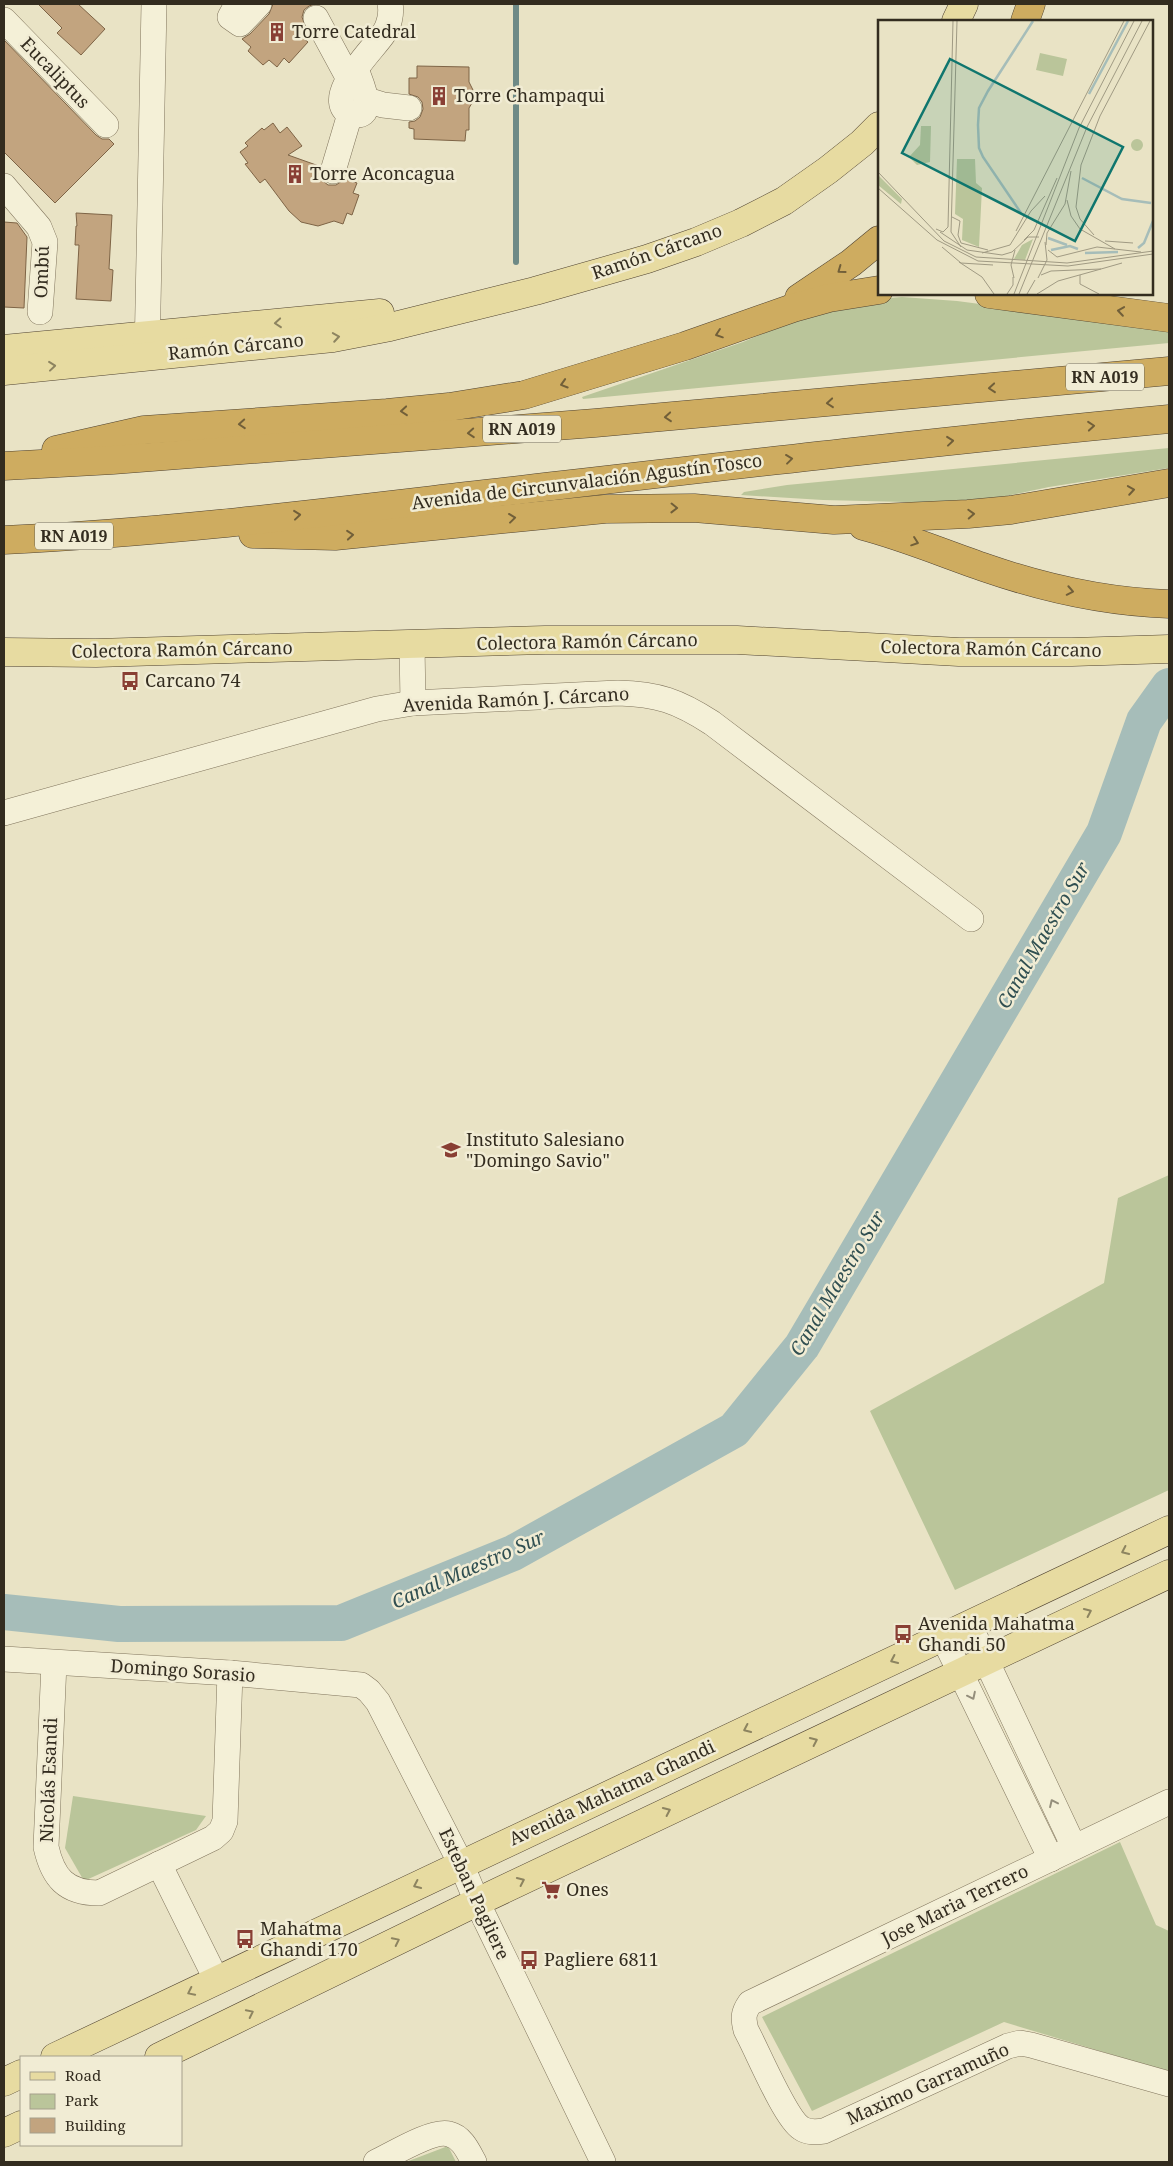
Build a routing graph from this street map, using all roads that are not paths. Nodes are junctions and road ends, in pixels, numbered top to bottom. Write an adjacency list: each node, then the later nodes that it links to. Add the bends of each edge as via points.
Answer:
1 (154, 4): 26 (street)
2 (260, 4): 8 (street, via 240,24 230,16)
3 (264, 4): 4 (street)
4 (268, 4)
5 (390, 4): 13 (street, via 392,11 384,33)
6 (964, 4): 11 (main road)
7 (1031, 4): 12 (highway)
8 (241, 5)
9 (316, 18): 13 (street)
10 (4, 20): 16 (street, Eucaliptus)
11 (956, 20)
12 (1025, 20)
13 (352, 74): 14 (street, via 340,100 343,108)
14 (358, 107): 15 (street); 18 (street)
15 (408, 108)
16 (106, 125)
17 (878, 127): 26 (main road, Ramón Cárcano, via 835,165 784,201 714,235 647,259 535,291 332,338)
18 (333, 171)
19 (4, 187): 23 (street, Ombú, via 39,227 45,242)
20 (878, 241): 24 (highway, one-way to 24, via 808,294)
21 (878, 290): 24 (highway, via 829,298)
22 (996, 295): 25 (highway, one-way to 22)
23 (40, 312)
24 (765, 317): 31 (highway, one-way to 31, via 685,346 558,386 515,396 387,413 144,430)
25 (1169, 318)
26 (147, 345): 27 (main road, Ramón Cárcano); 28 (main road, Ramón Cárcano, one-way to 26)
27 (4, 349)
28 (4, 371)
29 (1169, 371): 32 (highway, RN A019, one-way to 32, via 622,421)
30 (1169, 419): 35 (highway, Avenida de Circunvalación Agustín Tosco / RN A019, one-way to 30)
31 (4, 462)
32 (4, 466)
33 (1169, 484): 34 (highway, one-way to 33, via 990,513)
34 (834, 520): 35 (highway, one-way to 34, via 335,536 605,508 648,507); 37 (highway, one-way to 37, via 896,536 1044,585 1095,596)
35 (144, 530): 36 (highway, Avenida de Circunvalación Agustín Tosco / RN A019)
36 (4, 540)
37 (1169, 604)
38 (412, 645): 39 (main road, Colectora Ramón Cárcano, via 546,640 738,640 959,652); 40 (main road, Colectora Ramón Cárcano, via 96,653); 41 (street)
39 (1169, 649)
40 (4, 652)
41 (413, 703): 42 (street, Avenida Ramón J. Cárcano, via 378,709); 43 (street, Avenida Ramón J. Cárcano, via 618,693 648,694 671,700 712,723)
42 (4, 813)
43 (970, 919)
44 (1169, 1530): 46 (main road, Avenida Mahatma Ghandi, one-way to 46)
45 (1169, 1574): 49 (main road, one-way to 45)
46 (969, 1624): 47 (main road, Avenida Mahatma Ghandi); 49 (street)
47 (943, 1637): 51 (street); 58 (main road, Avenida Mahatma Ghandi, one-way to 58)
48 (4, 1659): 50 (street, Domingo Sorasio)
49 (985, 1661): 51 (main road); 55 (street, one-way to 49)
50 (54, 1663): 52 (street, Domingo Sorasio); 57 (street, Nicolás Esandi, via 46,1847 49,1862 71,1889 83,1893 99,1893)
51 (960, 1672): 56 (street, one-way to 56); 59 (main road, one-way to 51)
52 (230, 1673): 53 (street, Domingo Sorasio); 57 (street, via 226,1821 213,1838)
53 (362, 1685): 58 (street, Esteban Pagliere, via 378,1702)
54 (1169, 1802): 55 (street, Jose Maria Terrero)
55 (1074, 1847): 56 (street, Jose Maria Terrero)
56 (1051, 1859): 67 (street, Jose Maria Terrero, via 750,2003 744,2011 746,2030 789,2115)
57 (159, 1864): 60 (street)
58 (461, 1864): 59 (street, Esteban Pagliere); 60 (main road, Avenida Mahatma Ghandi, one-way to 60)
59 (477, 1902): 62 (main road, one-way to 59); 71 (street, Esteban Pagliere)
60 (216, 1980): 61 (main road, Avenida Mahatma Ghandi, one-way to 61)
61 (57, 2056)
62 (161, 2056)
63 (20, 2074): 64 (main road)
64 (4, 2082)
65 (1169, 2084): 67 (street, Maximo Garramuño, via 1020,2044 1008,2046 824,2131)
66 (20, 2126): 68 (main road)
67 (802, 2129)
68 (4, 2134)
69 (376, 2162): 70 (street, via 437,2134 448,2133 466,2146)
70 (474, 2162)
71 (603, 2162)

